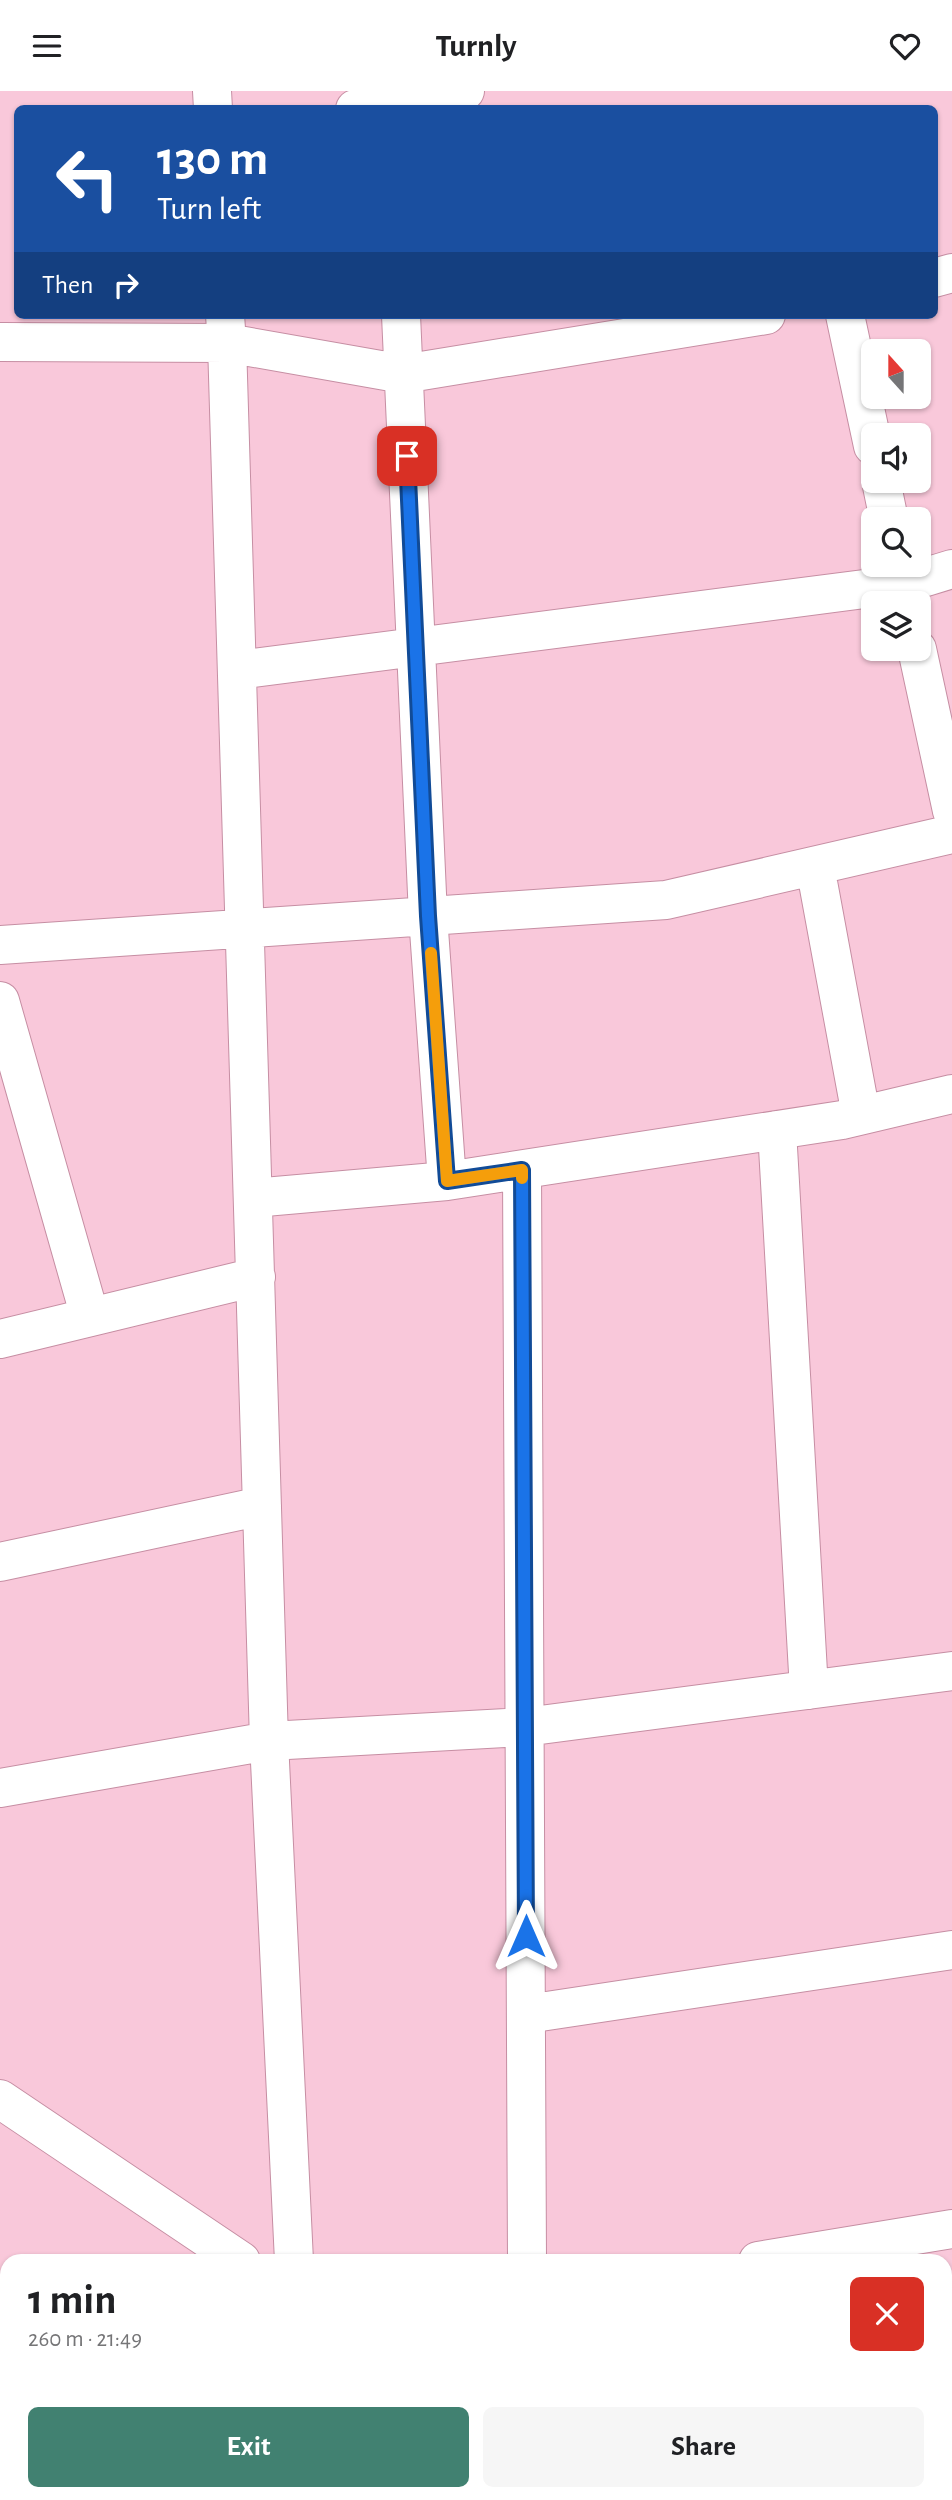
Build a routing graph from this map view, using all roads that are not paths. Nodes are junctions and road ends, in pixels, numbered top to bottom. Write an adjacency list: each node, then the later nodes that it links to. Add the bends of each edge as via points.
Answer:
1 (464, 91): 2 (street)
2 (395, 101): 3 (street)
3 (375, 105)
4 (401, 319): 9 (street)
5 (741, 319): 9 (street)
6 (846, 319): 10 (street)
7 (226, 329): 8 (street); 9 (street); 15 (street)
8 (0, 342)
9 (403, 374): 13 (street)
10 (868, 423)
11 (952, 569): 12 (street)
12 (903, 584): 13 (street)
13 (416, 646): 15 (street); 19 (street)
14 (920, 661): 16 (street)
15 (238, 670): 20 (street)
16 (952, 811)
17 (952, 834): 18 (street)
18 (815, 866): 19 (street, via 666,900); 24 (street)
19 (428, 916): 20 (street); 27 (street)
20 (245, 928): 21 (street); 28 (street)
21 (0, 945)
22 (0, 1001): 30 (street)
23 (952, 1094): 24 (street)
24 (861, 1115): 25 (street)
25 (777, 1131): 26 (street); 35 (street)
26 (522, 1170): 27 (street); 36 (street)
27 (447, 1181): 28 (street)
28 (253, 1198): 29 (street)
29 (256, 1277): 30 (street); 32 (street)
30 (90, 1317): 31 (street)
31 (0, 1339)
32 (262, 1506): 33 (street); 37 (street)
33 (0, 1562)
34 (952, 1671): 35 (street)
35 (809, 1690): 36 (street)
36 (525, 1727): 37 (street); 40 (street)
37 (269, 1741): 38 (street); 44 (street)
38 (0, 1788)
39 (952, 1949): 40 (street)
40 (527, 2014): 45 (street)
41 (0, 2099): 43 (street)
42 (952, 2229): 46 (street)
43 (232, 2254)
44 (294, 2254)
45 (527, 2254)
46 (800, 2254)

